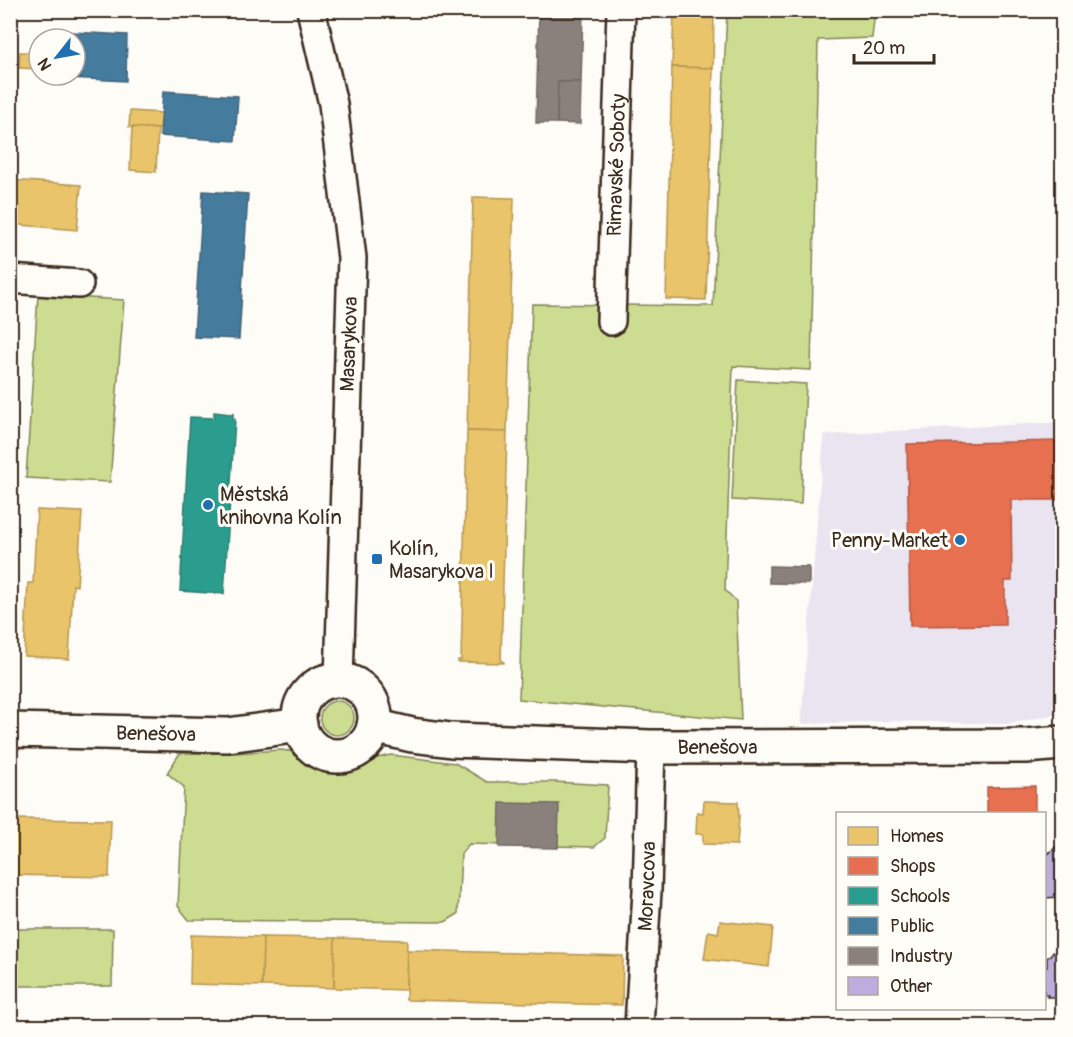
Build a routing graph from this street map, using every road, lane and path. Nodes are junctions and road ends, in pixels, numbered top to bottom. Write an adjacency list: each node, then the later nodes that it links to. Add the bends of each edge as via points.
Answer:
1 (311, 10): 6 (street, Masarykova, via 333,104 352,258)
2 (621, 10): 5 (street, Rimavské Soboty)
3 (10, 279): 4 (street)
4 (79, 284)
5 (610, 321)
6 (339, 680): 7 (street, via 327,681 308,693 299,714); 8 (street, via 359,687 367,695 375,715)
7 (300, 725): 8 (street, via 309,744 327,755 337,756 357,751); 9 (street, Benešova, via 228,735)
8 (374, 726): 11 (street, Benešova, via 451,740)
9 (10, 730)
10 (1062, 743): 11 (street, Benešova)
11 (651, 747): 12 (street, Moravcova)
12 (639, 1026)

